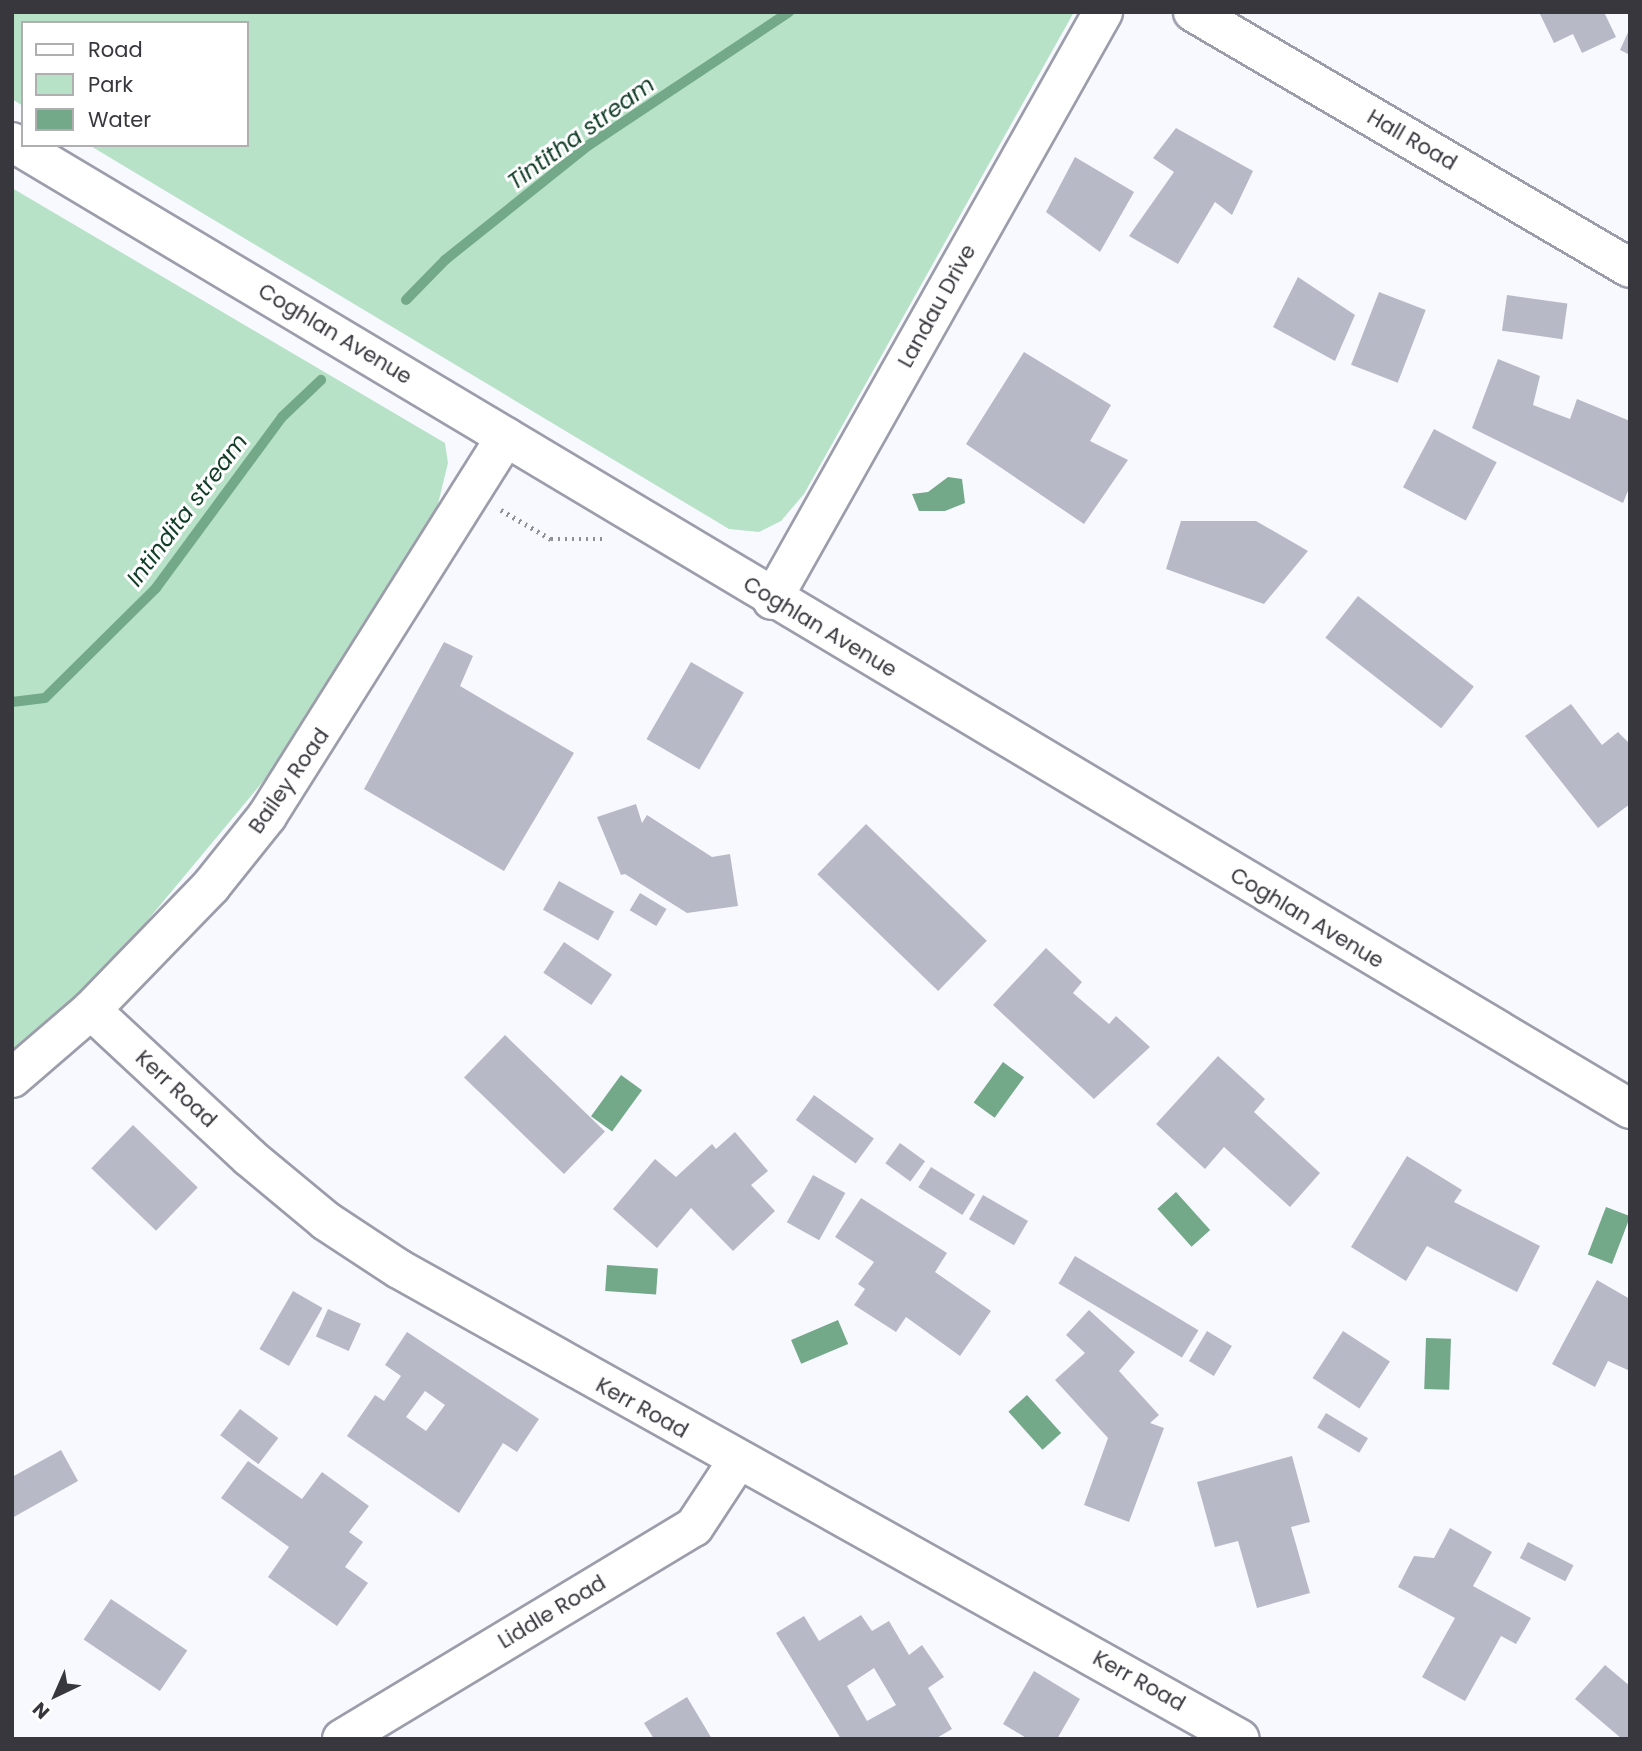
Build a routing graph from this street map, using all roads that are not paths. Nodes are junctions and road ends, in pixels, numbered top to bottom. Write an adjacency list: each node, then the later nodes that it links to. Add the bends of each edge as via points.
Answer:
1 (1103, 12): 6 (street, Landau Drive)
2 (1193, 12): 4 (street, Hall Road)
3 (12, 142): 5 (street, Coghlan Avenue)
4 (1630, 268)
5 (506, 437): 6 (street, Coghlan Avenue); 7 (street, Bailey Road, via 267,816 211,886)
6 (772, 600): 9 (street, Coghlan Avenue)
7 (91, 1010): 8 (street, Bailey Road); 10 (street, Kerr Road, via 249,1157 326,1221 410,1276)
8 (12, 1079)
9 (1630, 1109)
10 (738, 1460): 11 (street, Liddle Road, via 694,1527); 12 (street, Kerr Road)
11 (342, 1739)
12 (1240, 1739)

